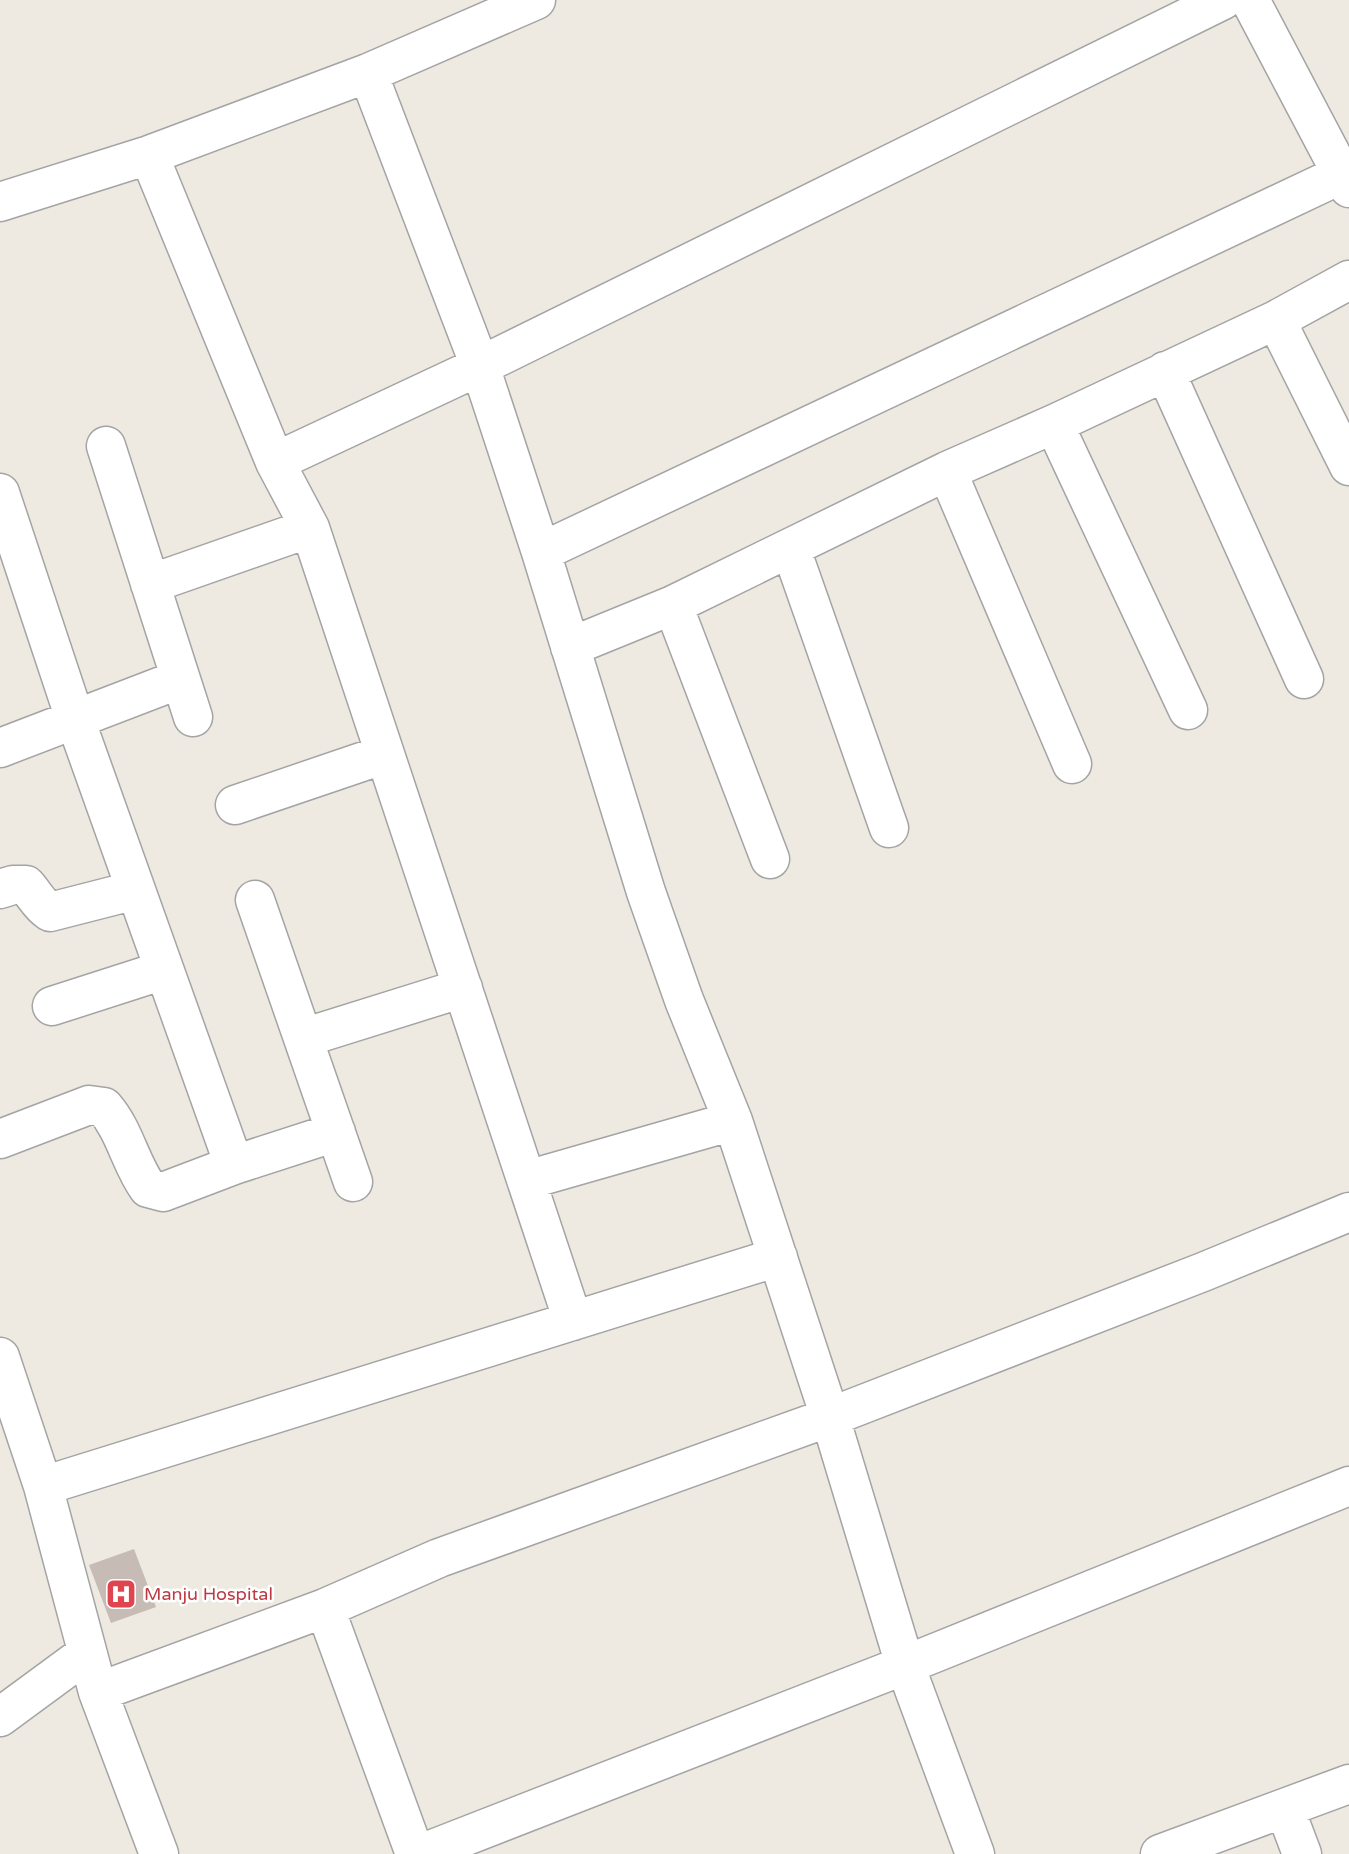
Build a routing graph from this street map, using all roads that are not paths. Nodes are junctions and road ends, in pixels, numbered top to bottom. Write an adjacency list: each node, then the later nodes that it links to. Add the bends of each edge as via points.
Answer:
1 (537, 0): 4 (street)
2 (1223, 0): 10 (street)
3 (1250, 0): 6 (street)
4 (368, 73): 5 (street); 10 (street)
5 (149, 155): 7 (street); 14 (street)
6 (1342, 163): 20 (street)
7 (0, 201)
8 (1349, 280): 9 (street)
9 (1276, 320): 11 (street); 15 (street)
10 (480, 366): 14 (street); 20 (street)
11 (1165, 371): 12 (street); 25 (street)
12 (1054, 424): 16 (street); 26 (street)
13 (106, 446): 21 (street)
14 (275, 462): 18 (street)
15 (1349, 466)
16 (947, 471): 19 (street); 31 (street)
17 (0, 493): 28 (street)
18 (310, 528): 21 (street); 30 (street)
19 (791, 549): 22 (street); 33 (street)
20 (541, 552): 23 (street)
21 (150, 584): 24 (street)
22 (673, 605): 23 (street); 34 (street)
23 (570, 647): 42 (street, via 646,892)
24 (180, 678): 27 (street); 28 (street)
25 (1304, 679)
26 (1188, 710)
27 (193, 717)
28 (75, 719): 29 (street); 36 (street)
29 (0, 748)
30 (385, 754): 32 (street); 39 (street)
31 (1072, 764)
32 (235, 806)
33 (889, 828)
34 (770, 859)
35 (0, 889): 36 (street, via 26,885 39,905 50,912)
36 (136, 890): 38 (street)
37 (256, 900): 41 (street)
38 (164, 970): 40 (street); 45 (street)
39 (463, 988): 41 (street); 46 (street)
40 (52, 1006)
41 (303, 1038): 43 (street)
42 (733, 1121): 46 (street); 49 (street)
43 (336, 1132): 45 (street); 47 (street)
44 (0, 1139): 45 (street, via 89,1105 104,1107 117,1122 148,1188 163,1192)
45 (234, 1165)
46 (527, 1180): 50 (street)
47 (353, 1182)
48 (1349, 1212): 52 (street)
49 (778, 1257): 50 (street); 52 (street)
50 (573, 1321): 53 (street)
51 (0, 1357): 53 (street)
52 (830, 1418): 55 (street, via 439,1558); 57 (street)
53 (43, 1486): 56 (street)
54 (1349, 1486): 57 (street)
55 (325, 1608): 58 (street); 63 (street)
56 (87, 1653): 58 (street); 59 (street)
57 (905, 1665): 64 (street); 65 (street)
58 (98, 1692): 62 (street)
59 (0, 1717)
60 (1349, 1784): 61 (street)
61 (1285, 1809): 66 (street); 67 (street)
62 (159, 1854)
63 (415, 1854)
64 (420, 1854)
65 (975, 1854)
66 (1160, 1854)
67 (1302, 1854)

